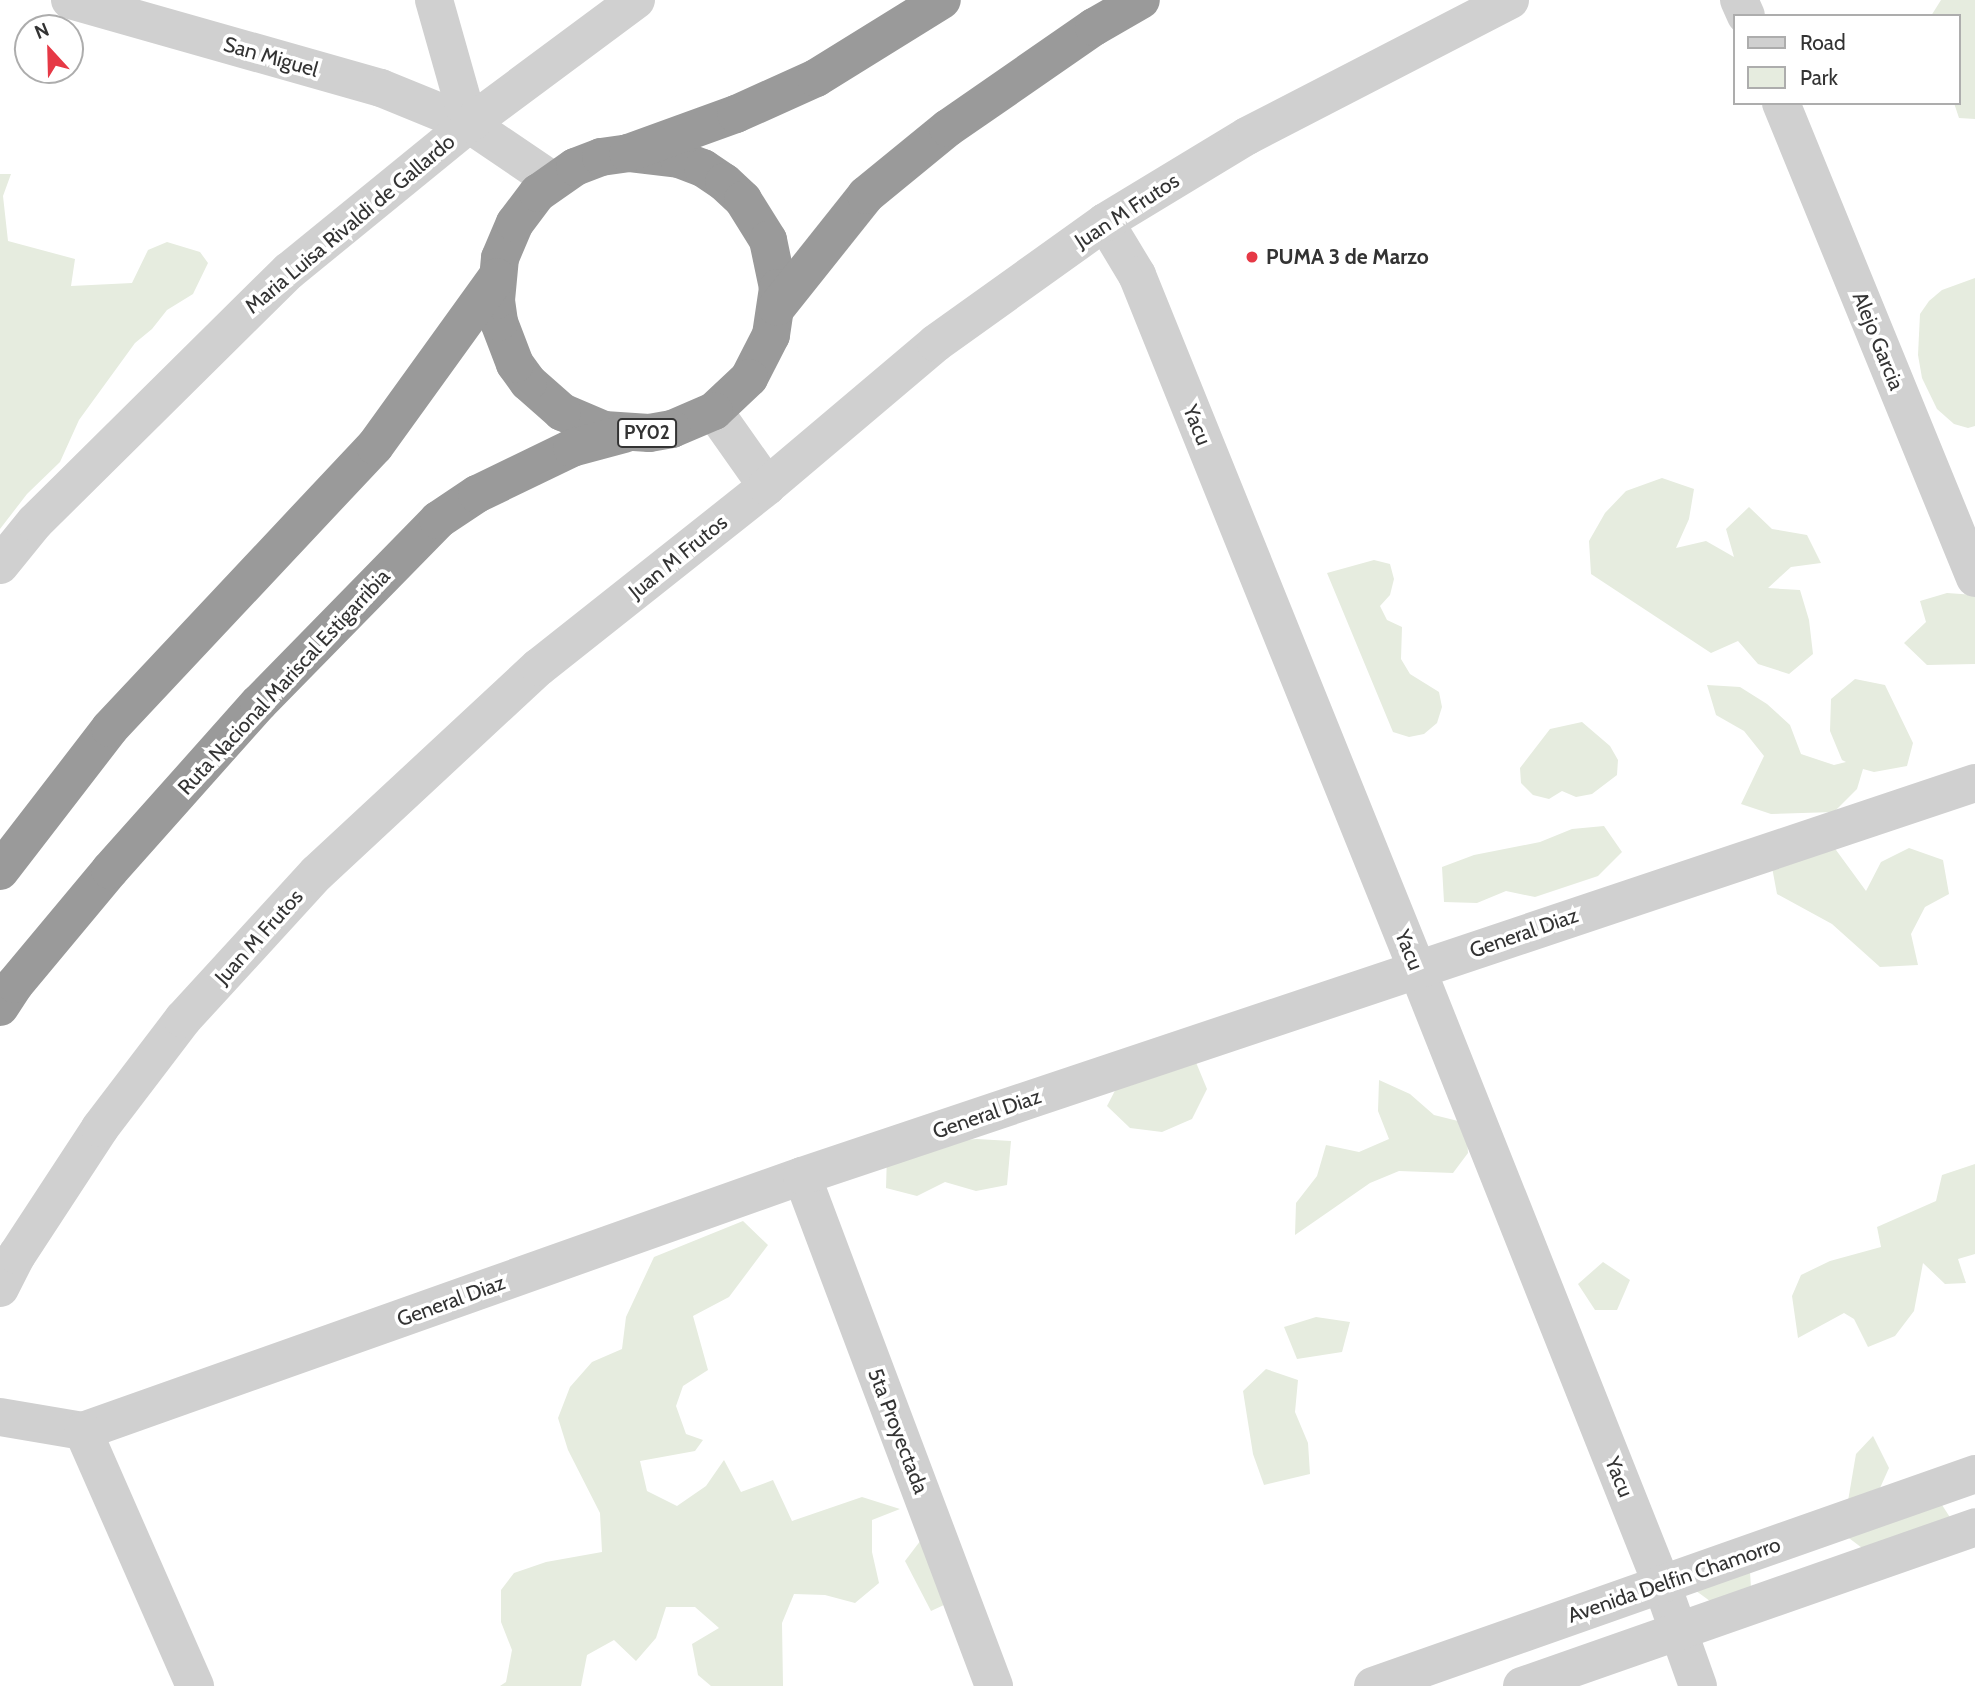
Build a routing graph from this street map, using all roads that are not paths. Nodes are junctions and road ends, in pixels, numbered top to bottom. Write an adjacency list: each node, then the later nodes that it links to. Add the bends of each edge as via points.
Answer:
1 (70, 0): 8 (street, San Miguel, via 381,88)
2 (434, 0): 8 (street)
3 (636, 0): 8 (street, Maria Luisa Rivaldi de Gallardo)
4 (942, 0): 9 (highway, PY02, via 816,78 736,114)
5 (1141, 0): 13 (highway, PY02, via 948,128 866,195)
6 (1510, 0): 11 (street, Juan M Frutos, via 1247,136)
7 (1782, 105): 18 (street, Alejo Garcia)
8 (469, 124): 10 (street, San Miguel); 17 (street, Maria Luisa Rivaldi de Gallardo, via 289,271 35,522)
9 (628, 153): 10 (highway, PY02, via 601,157); 13 (highway, PY02, via 654,153 703,168 743,200 768,240 775,264)
10 (553, 181): 12 (highway, PY02, via 515,223)
11 (1105, 222): 16 (street, Juan M Frutos, via 936,343); 21 (street, Yacu, via 1137,275)
12 (497, 277): 15 (highway, PY02, via 499,322 515,364 528,383 562,412 593,426); 20 (highway, PY02, via 375,446 110,728)
13 (777, 307): 14 (highway, PY02, via 762,357 749,378)
14 (714, 411): 15 (highway, PY02, via 672,429); 16 (street)
15 (626, 433): 22 (highway, Ruta Nacional Mariscal Estigarribia / PY02, via 572,448 477,494 438,520 250,713 110,870)
16 (767, 485): 24 (street, Juan M Frutos, via 539,667 317,873 183,1019 109,1117)
17 (0, 565)
18 (1975, 579)
19 (1975, 783): 21 (street, General Diaz)
20 (0, 870)
21 (1417, 970): 23 (street, General Diaz); 29 (street, Yacu)
22 (0, 1007)
23 (802, 1176): 26 (street, General Diaz); 32 (street, 5ta Proyectada)
24 (0, 1288)
25 (0, 1417): 26 (street, General Diaz)
26 (83, 1431): 31 (street)
27 (1975, 1474): 29 (street, Avenida Delfin Chamorro)
28 (1975, 1527): 30 (street)
29 (1662, 1585): 30 (street, Yacu); 33 (street, Avenida Delfin Chamorro)
30 (1678, 1631): 34 (street); 35 (street, Yacu)
31 (195, 1686)
32 (994, 1686)
33 (1373, 1686)
34 (1522, 1686)
35 (1698, 1686)

